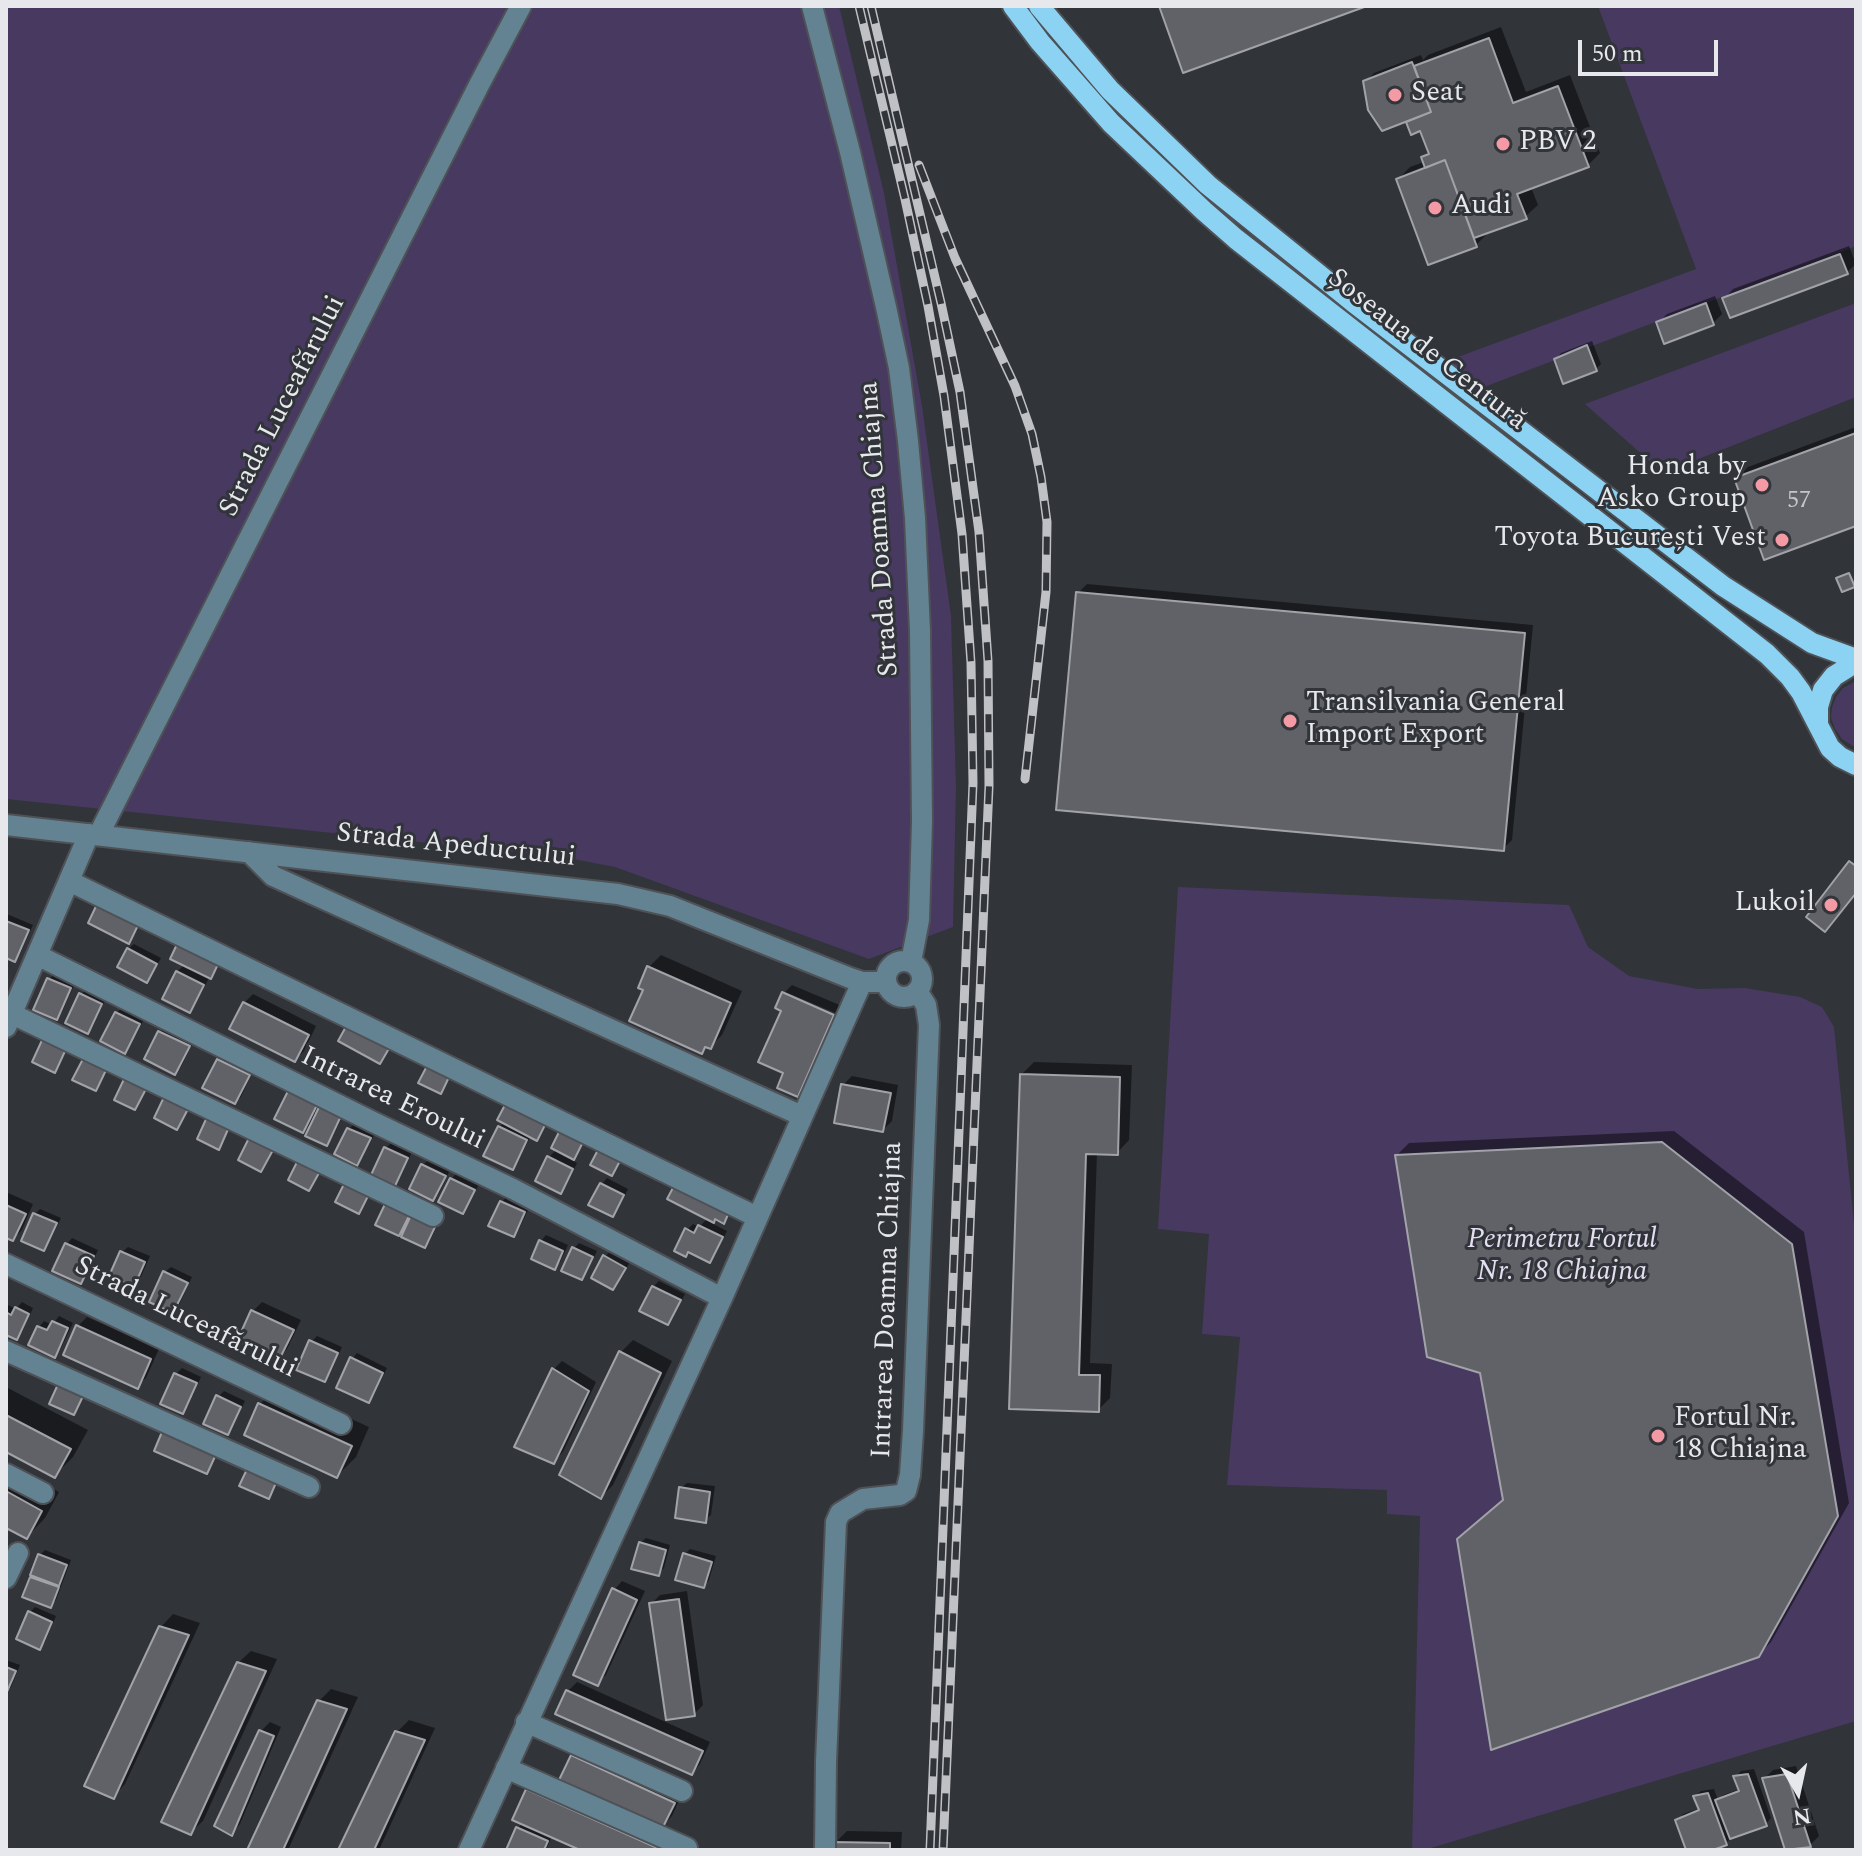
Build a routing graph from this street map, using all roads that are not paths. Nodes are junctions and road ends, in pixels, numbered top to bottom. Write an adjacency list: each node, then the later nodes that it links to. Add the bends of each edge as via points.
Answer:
1 (521, 6): 10 (street, Strada Luceafărului)
2 (812, 6): 14 (street, Strada Doamna Chiajna, via 886,307 908,441 920,631 922,822 919,920)
3 (1013, 6): 7 (main road, Șoseaua de Centură, via 1111,123 1204,211 1735,627 1790,677)
4 (1039, 6): 5 (main road, Șoseaua de Centură, via 1110,90 1208,185 1353,302 1723,586 1812,643)
5 (1856, 659)
6 (1856, 665): 7 (main road, via 1834,676 1823,690)
7 (1818, 724): 8 (main road, Șoseaua de Centură, via 1830,748)
8 (1856, 765)
9 (6, 825): 10 (street, Strada Apeductului)
10 (94, 834): 11 (street, Strada Apeductului); 12 (street, Strada Luceafărului)
11 (249, 852): 15 (street, Strada Apeductului, via 647,899); 20 (street, via 273,876)
12 (69, 881): 13 (street, Strada Luceafărului); 22 (street)
13 (37, 955): 17 (street, Strada Luceafărului); 24 (street, Intrarea Eroului)
14 (911, 962): 16 (street, via 890,966); 18 (street, via 922,975)
15 (862, 982): 16 (street, Strada Apeductului); 20 (street)
16 (885, 982): 18 (street, via 895,995 907,997)
17 (13, 988): 19 (street, Strada Luceafărului)
18 (917, 991): 37 (street, Intrarea Doamna Chiajna, via 929,1025 910,1475 900,1495 863,1499 848,1506 836,1522)
19 (9, 1021): 21 (street)
20 (802, 1116): 22 (street)
21 (433, 1216)
22 (757, 1217): 24 (street)
23 (6, 1264): 26 (street, Strada Luceafărului)
24 (722, 1298): 32 (street)
25 (6, 1351): 28 (street)
26 (341, 1424)
27 (6, 1474): 29 (street)
28 (309, 1487)
29 (43, 1493)
30 (18, 1553): 31 (street)
31 (6, 1578)
32 (526, 1722): 33 (street); 34 (street)
33 (506, 1768): 35 (street); 36 (street)
34 (682, 1791)
35 (687, 1848)
36 (469, 1850)
37 (825, 1850)

